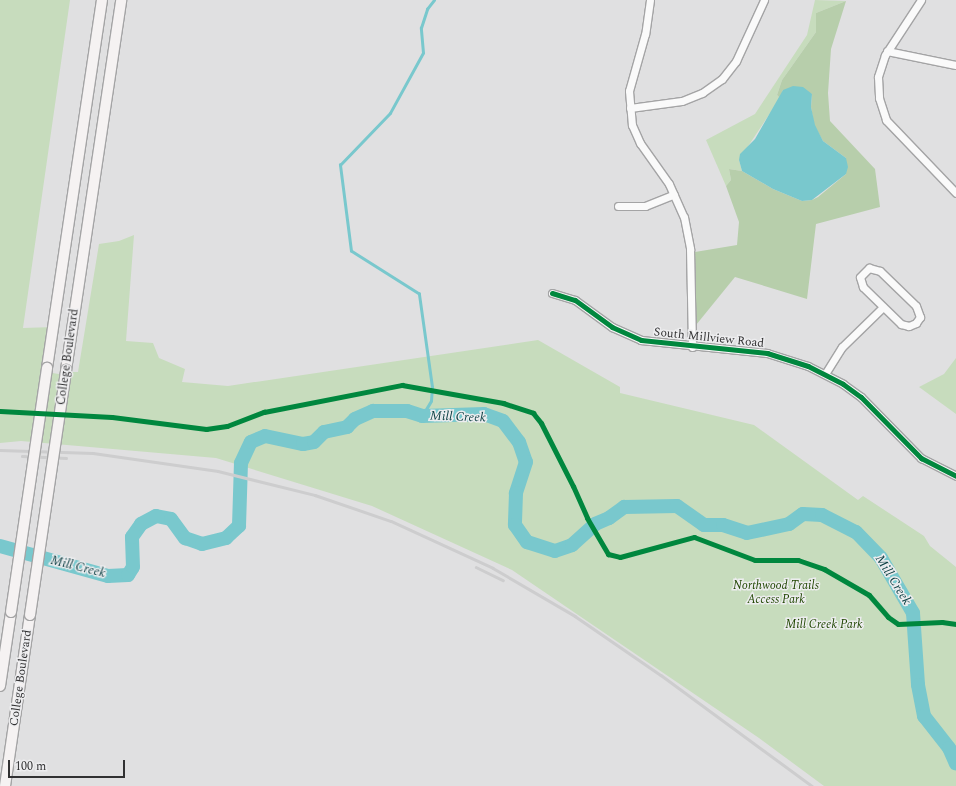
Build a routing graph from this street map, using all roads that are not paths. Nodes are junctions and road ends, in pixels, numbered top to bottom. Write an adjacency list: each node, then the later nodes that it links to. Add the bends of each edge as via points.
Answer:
1 (102, 0): 17 (main road, College Boulevard, bridge)
2 (121, 0): 18 (main road, College Boulevard, bridge)
3 (650, 0): 8 (street, via 645,34 631,83)
4 (764, 0): 8 (street, via 738,58 722,80 702,93 682,101)
5 (920, 0): 6 (street)
6 (887, 51): 7 (street); 9 (street, via 878,77 879,98 886,120)
7 (956, 65)
8 (630, 108): 10 (street, via 636,136)
9 (956, 193)
10 (674, 194): 11 (street, via 645,206); 14 (street, via 684,217 690,249)
11 (618, 206)
12 (552, 293): 14 (street, South Millview Road, via 575,300 612,327 641,340)
13 (883, 307): 13 (street, via 861,284 862,274 869,268 880,271 916,306 920,317 913,326 905,326); 15 (street, via 842,346)
14 (692, 347): 15 (street, South Millview Road, via 766,353)
15 (825, 374): 16 (street, South Millview Road, via 861,397 921,458)
16 (956, 476)
17 (0, 686)
18 (5, 786)

